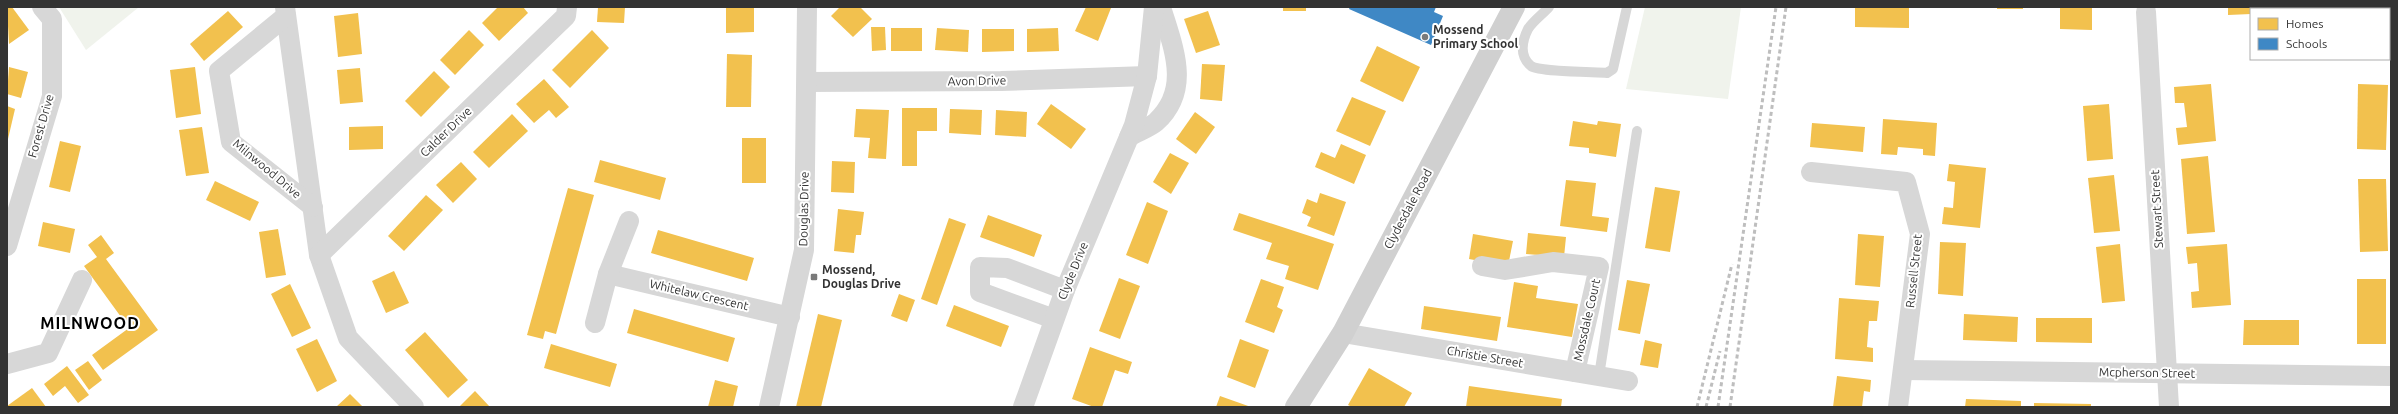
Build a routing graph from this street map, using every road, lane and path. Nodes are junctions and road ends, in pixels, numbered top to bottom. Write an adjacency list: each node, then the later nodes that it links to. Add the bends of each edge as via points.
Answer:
1 (42, 7): 16 (street, Forest Drive, via 52,19 52,96)
2 (567, 7): 20 (street, Calder Drive, via 566,16)
3 (806, 7): 12 (street, Douglas Drive)
4 (1154, 7): 11 (street, Clyde Drive)
5 (1161, 7): 14 (street, via 1176,64 1178,87 1168,108 1155,123)
6 (1514, 7): 28 (main road, Clydesdale Road)
7 (1550, 7): 8 (lane, via 1529,28 1522,46 1525,58 1532,66 1543,69 1607,73 1613,69)
8 (1627, 7)
9 (285, 11): 17 (street, Milnwood Drive); 17 (street, Milnwood Drive, via 219,71 231,142)
10 (2146, 12): 32 (street, Stewart Street)
11 (1147, 76): 12 (street, Avon Drive, via 1001,81); 14 (street, Clyde Drive)
12 (807, 82): 25 (street, Douglas Drive, via 804,250)
13 (1637, 131): 33 (lane)
14 (1129, 137): 24 (street, Clyde Drive)
15 (1811, 172): 30 (street, Russell Street, via 1906,182 1920,234)
16 (12, 205): 19 (street, Forest Drive)
17 (313, 207): 20 (street, Milnwood Drive)
18 (629, 221): 22 (street)
19 (7, 246)
20 (319, 255): 36 (street, Milnwood Drive, via 348,338)
21 (1482, 266): 31 (street, Mossdale Court, via 1505,270 1553,262 1599,268)
22 (608, 274): 25 (street, Whitelaw Crescent); 27 (street)
23 (82, 280): 29 (street, via 48,353)
24 (1065, 290): 26 (street, Clyde Drive); 26 (street, via 1007,268 980,267 980,292)
25 (790, 317): 37 (street, Douglas Drive)
26 (1054, 319): 38 (street, Clyde Drive)
27 (595, 323)
28 (1343, 332): 31 (street, Christie Street); 39 (main road, Clydesdale Road)
29 (7, 364)
30 (1903, 370): 32 (street, Mcpherson Street); 40 (street, Russell Street)
31 (1575, 372): 33 (street, Christie Street)
32 (2166, 373): 34 (street, Mcpherson Street); 41 (street, Stewart Street)
33 (1598, 376): 35 (street, Christie Street)
34 (2391, 376)
35 (1628, 381)
36 (414, 407)
37 (769, 407)
38 (1023, 407)
39 (1296, 407)
40 (1898, 407)
41 (2170, 407)

